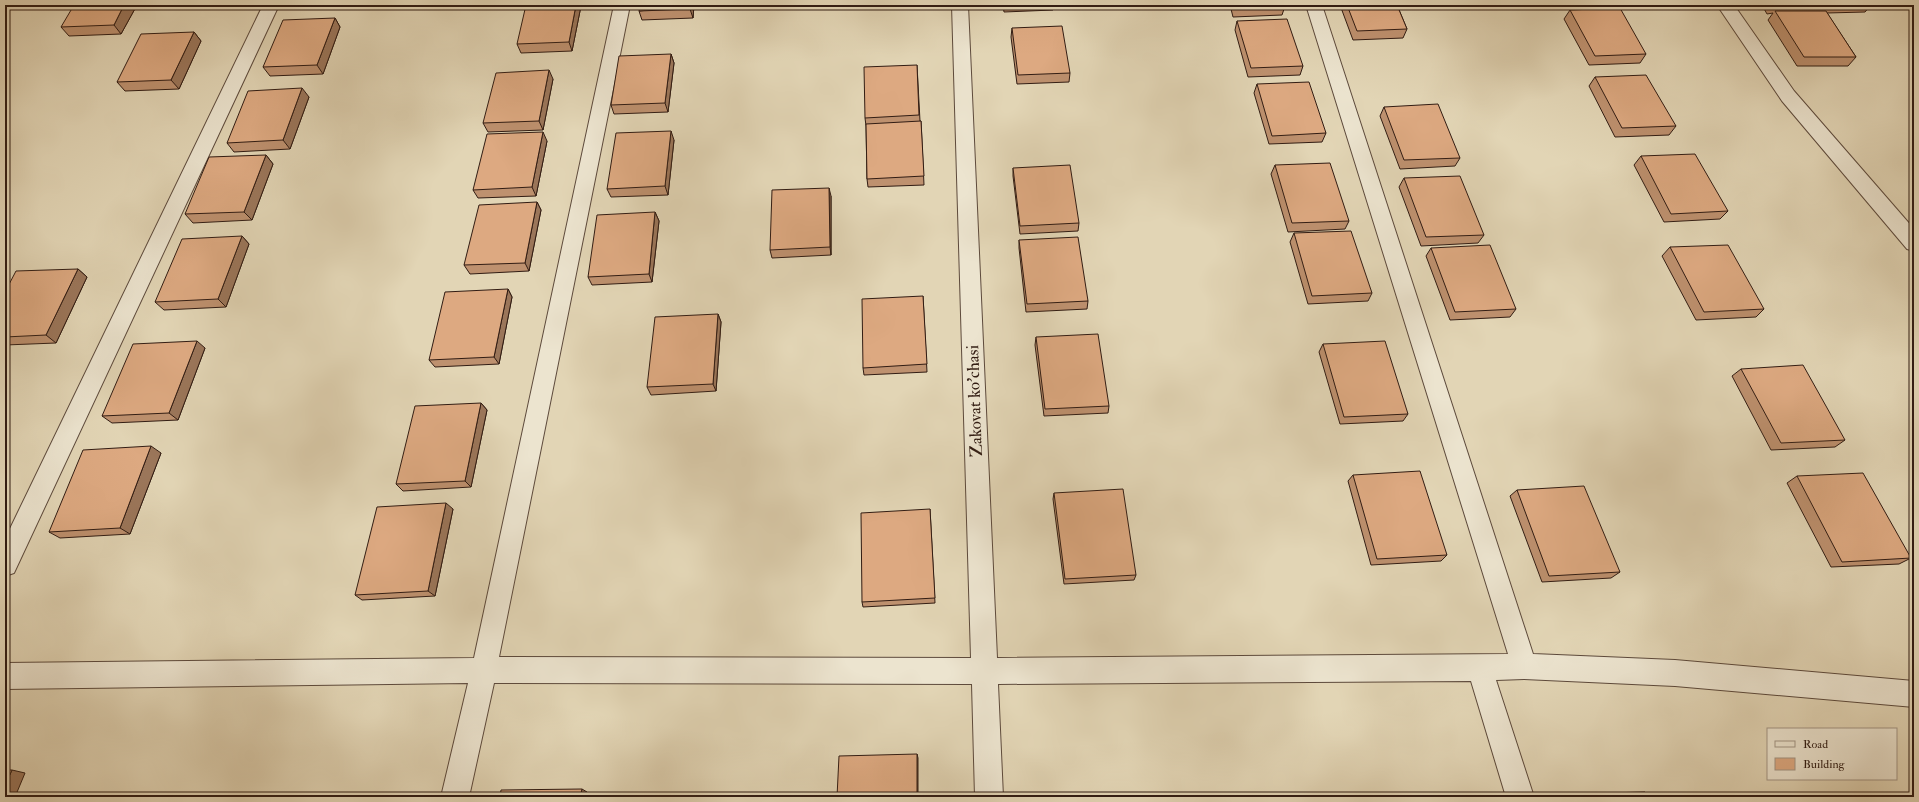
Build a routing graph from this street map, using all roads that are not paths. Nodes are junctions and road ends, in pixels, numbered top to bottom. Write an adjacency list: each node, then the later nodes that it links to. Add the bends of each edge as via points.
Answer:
1 (271, 5): 7 (street)
2 (622, 5): 10 (street)
3 (960, 5): 11 (street, Zakovat ko'chasi)
4 (1314, 5): 8 (street)
5 (1725, 5): 6 (street, via 1788,96)
6 (1914, 242)
7 (5, 565)
8 (1524, 666): 9 (street); 13 (street, via 1675,673)
9 (1480, 668): 11 (street); 16 (street)
10 (484, 670): 11 (street); 12 (street); 14 (street)
11 (983, 671): 15 (street, Zakovat ko'chasi)
12 (5, 676)
13 (1914, 694)
14 (455, 797)
15 (989, 797)
16 (1520, 797)

